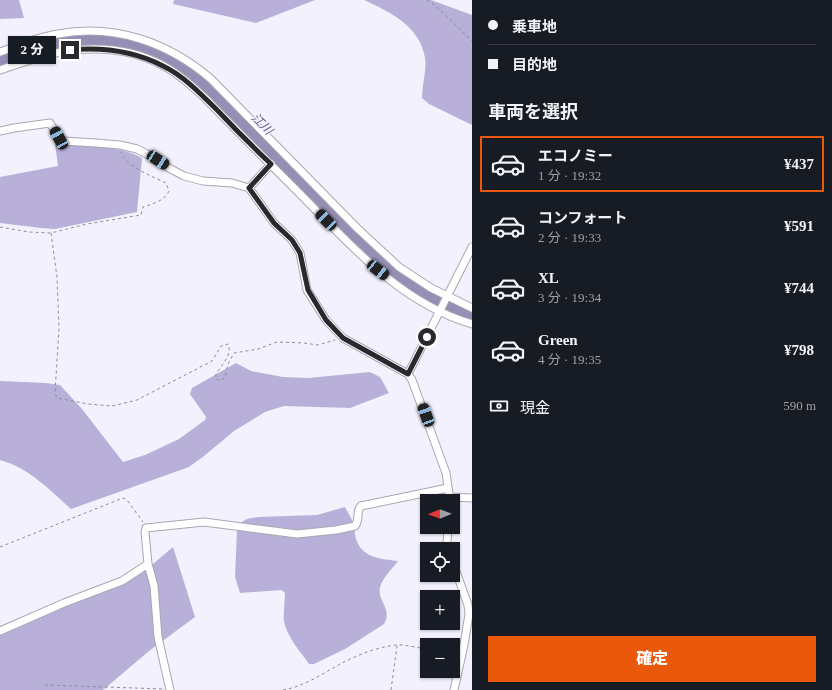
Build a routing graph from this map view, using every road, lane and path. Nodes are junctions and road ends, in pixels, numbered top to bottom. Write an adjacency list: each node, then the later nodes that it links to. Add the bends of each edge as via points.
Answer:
1 (427, 0): 2 (path)
2 (472, 41)
3 (0, 52): 12 (street, via 58,34 91,31 140,38 172,51 211,79 357,228 399,267)
4 (0, 70): 7 (street, via 54,53 88,49 118,51 151,60 187,82)
5 (0, 131): 6 (street, via 50,123 64,142)
6 (120, 145): 8 (street, via 148,154 184,176); 10 (path, via 125,160 166,183 169,191 167,196 143,207 141,215)
7 (271, 164): 8 (street); 14 (street, via 378,270 419,300)
8 (249, 188): 16 (street, via 274,223 292,240 300,253 308,290 326,320)
9 (0, 227): 10 (path)
10 (51, 233): 16 (path, via 60,328 55,393 57,398 112,406 137,400 212,361 221,346 228,344 229,353 216,374 216,378 220,380 225,377 234,353 258,349 277,342 318,345)
11 (472, 247): 12 (street)
12 (447, 297): 13 (street); 14 (street)
13 (472, 308)
14 (440, 310): 15 (street); 17 (street)
15 (472, 324)
16 (343, 338): 17 (street)
17 (408, 374): 18 (street, via 416,386 442,458)
18 (448, 488): 19 (street); 22 (street, via 361,506 358,510 359,521 355,526 336,530 297,534 204,522)
19 (449, 494)
20 (472, 498): 21 (street)
21 (460, 499)
22 (146, 528): 23 (path, via 123,498); 24 (street)
23 (0, 547)
24 (148, 564): 26 (street, via 122,581); 32 (street, via 154,586 158,638)
25 (460, 582): 35 (street, via 469,614)
26 (0, 631)
27 (397, 645): 28 (path); 33 (path, via 360,655 318,677); 34 (path)
28 (420, 648)
29 (45, 685): 30 (path)
30 (75, 686): 31 (path); 32 (path)
31 (75, 690)
32 (170, 690)
33 (284, 690)
34 (391, 690)
35 (454, 690)

